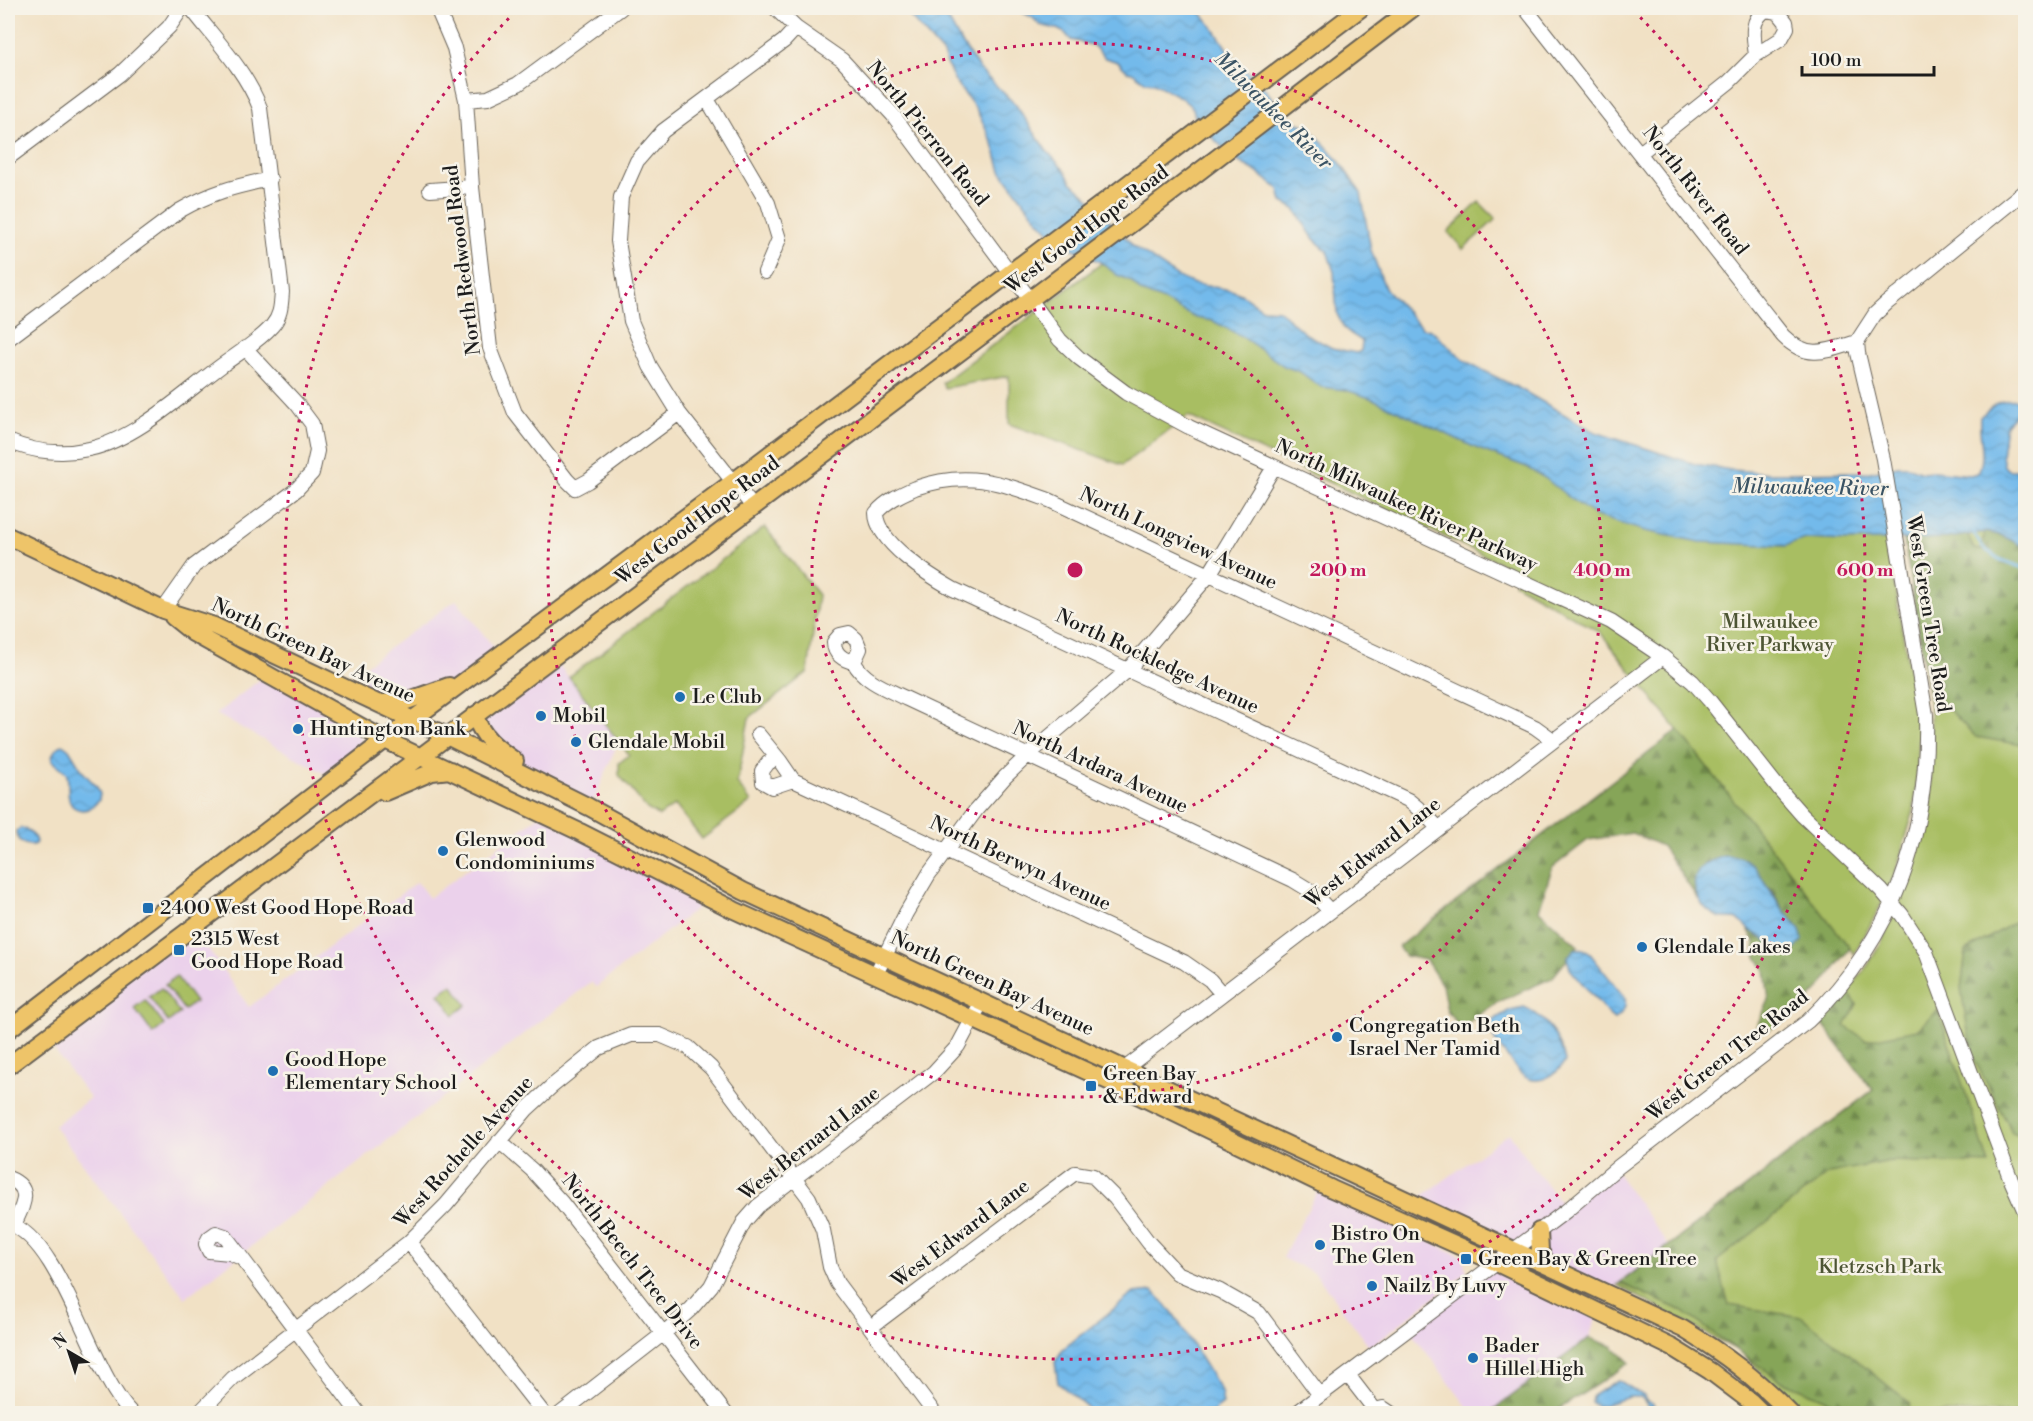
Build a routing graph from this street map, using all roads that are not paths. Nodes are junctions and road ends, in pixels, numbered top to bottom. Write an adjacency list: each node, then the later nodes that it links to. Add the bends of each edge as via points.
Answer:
1 (182, 8): 16 (street, via 169,27 120,74)
2 (191, 8): 17 (street, via 254,93 260,108)
3 (437, 8): 14 (street, North Redwood Road, via 454,48)
4 (621, 8): 14 (street, via 518,84 488,98)
5 (775, 8): 10 (street, North Pierron Road)
6 (1361, 8): 22 (main road, West Good Hope Road)
7 (1394, 8): 11 (main road)
8 (1413, 8): 11 (main road, West Good Hope Road)
9 (1525, 8): 15 (street, North River Road)
10 (796, 28): 13 (street); 22 (street, North Pierron Road, via 842,60 893,115)
11 (1349, 56): 23 (main road, West Good Hope Road)
12 (1756, 56): 15 (street)
13 (707, 99): 21 (street, via 768,203 779,239); 27 (street, via 663,131 637,161 621,197 618,241 631,321 650,366)
14 (466, 100): 18 (street, North Redwood Road)
15 (1640, 153): 25 (street, North River Road, via 1790,342 1803,351 1815,353)
16 (8, 158)
17 (270, 179): 24 (street, via 227,188 179,211); 26 (street, via 281,311 272,326)
18 (472, 187): 19 (street); 27 (street, North Redwood Road, via 490,348 515,413 567,480 575,488 588,481)
19 (430, 190)
20 (2025, 190): 25 (street, via 1887,303)
21 (765, 272)
22 (1011, 272): 23 (street, North Milwaukee River Parkway); 30 (main road, West Good Hope Road)
23 (1029, 300): 29 (street, North Milwaukee River Parkway, via 1060,340 1103,378 1154,409); 31 (main road, West Good Hope Road)
24 (8, 339)
25 (1857, 342): 58 (street, West Green Tree Road, via 1883,459 1926,715 1927,753 1919,819 1906,870)
26 (245, 348): 28 (street, via 150,419 111,441 90,449 56,453); 35 (street, via 312,423 317,451 312,473 296,490 194,566)
27 (679, 413): 30 (street)
28 (8, 441)
29 (1274, 467): 34 (street); 36 (street, North Milwaukee River Parkway, via 1611,622)
30 (733, 482): 31 (street); 39 (main road, West Good Hope Road)
31 (753, 507): 42 (main road, West Good Hope Road)
32 (876, 513): 34 (street, North Longview Avenue, via 900,494 925,485 978,479 1049,500); 38 (street, North Rockledge Avenue, via 877,522 888,537 922,571)
33 (8, 536): 35 (main road, North Green Bay Avenue)
34 (1209, 575): 38 (street); 47 (street, North Longview Avenue, via 1535,727)
35 (163, 610): 40 (main road, North Green Bay Avenue, via 214,626); 41 (main road, North Green Bay Avenue, via 193,633)
36 (1663, 657): 47 (street, West Edward Lane); 58 (street, North Milwaukee River Parkway, via 1709,700 1802,815)
37 (854, 662): 49 (street, North Ardara Avenue, via 860,672 886,689)
38 (1128, 670): 49 (street); 56 (street, North Rockledge Avenue, via 1408,800)
39 (466, 679): 40 (main road, via 404,702); 43 (main road, West Good Hope Road)
40 (375, 702): 43 (main road, North Green Bay Avenue)
41 (340, 715): 46 (main road, North Green Bay Avenue); 48 (main road, via 361,739)
42 (475, 715): 45 (main road, West Good Hope Road); 54 (main road, via 490,741)
43 (412, 720): 45 (main road, North Green Bay Avenue); 46 (main road, West Good Hope Road)
44 (758, 734): 51 (street)
45 (447, 735): 50 (main road, West Good Hope Road); 54 (main road, North Green Bay Avenue)
46 (385, 740): 48 (main road, West Good Hope Road); 50 (main road, North Green Bay Avenue)
47 (1553, 740): 56 (street, West Edward Lane)
48 (365, 755): 65 (main road, West Good Hope Road)
49 (1028, 755): 57 (street, via 1005,777); 59 (street, North Ardara Avenue, via 1293,880 1311,891)
50 (421, 756): 52 (main road, North Green Bay Avenue); 55 (main road, West Good Hope Road)
51 (780, 761): 53 (street); 53 (street, via 771,760 764,767 763,782 772,787)
52 (450, 770): 55 (main road, via 432,772); 61 (main road, North Green Bay Avenue, via 734,910)
53 (793, 780): 57 (street, North Berwyn Avenue)
54 (565, 795): 60 (main road, North Green Bay Avenue, via 743,891)
55 (357, 804): 66 (main road, West Good Hope Road)
56 (1437, 828): 59 (street, West Edward Lane)
57 (945, 851): 60 (street); 62 (street, North Berwyn Avenue, via 1184,962)
58 (1892, 902): 72 (street, North Milwaukee River Parkway, via 1926,952); 74 (street, West Green Tree Road, via 1857,966 1808,1021)
59 (1330, 911): 62 (street, West Edward Lane)
60 (884, 957): 61 (street); 63 (main road, North Green Bay Avenue)
61 (876, 974): 64 (main road, North Green Bay Avenue)
62 (1222, 994): 67 (street, West Edward Lane)
63 (981, 1004): 64 (street, West Bernard Lane); 67 (main road, North Green Bay Avenue)
64 (973, 1019): 68 (main road, North Green Bay Avenue); 71 (street, West Bernard Lane, via 958,1046 934,1072)
65 (8, 1030)
66 (8, 1066)
67 (1125, 1068): 68 (street, West Edward Lane); 76 (main road, North Green Bay Avenue)
68 (1108, 1081): 78 (main road, North Green Bay Avenue)
69 (499, 1141): 71 (street, West Rochelle Avenue, via 550,1087 599,1048 631,1035 660,1035 688,1047 711,1068); 75 (street, West Rochelle Avenue); 82 (street, North Beech Tree Drive, via 562,1203)
70 (8, 1178): 73 (street, via 19,1182 24,1191 24,1202)
71 (795, 1178): 80 (street, via 818,1216 837,1283); 82 (street, West Bernard Lane, via 744,1222 711,1286)
72 (2025, 1214)
73 (11, 1224): 86 (street, via 36,1243 58,1277 109,1382)
74 (1539, 1231): 76 (street, West Green Tree Road); 79 (main road, via 1540,1251)
75 (410, 1242): 81 (street, West Rochelle Avenue); 89 (street)
76 (1514, 1250): 78 (street, West Green Tree Road); 79 (main road, North Green Bay Avenue)
77 (239, 1257): 81 (street)
78 (1497, 1263): 83 (street, West Green Tree Road); 95 (main road, North Green Bay Avenue, via 1672,1348 1710,1371)
79 (1548, 1266): 96 (main road, North Green Bay Avenue, via 1693,1335 1762,1384)
80 (871, 1327): 84 (street, West Edward Lane, via 1075,1173 1093,1176 1177,1273 1259,1313); 92 (street)
81 (295, 1331): 87 (street, West Rochelle Avenue, via 233,1378); 88 (street)
82 (664, 1333): 90 (street, West Bernard Lane); 91 (street, North Beech Tree Drive)
83 (1348, 1375): 84 (street, West Green Tree Road); 85 (street)
84 (1320, 1395): 93 (street, West Green Tree Road)
85 (1373, 1412): 94 (street, via 1383,1408)
86 (132, 1413)
87 (198, 1413)
88 (359, 1413)
89 (544, 1413)
90 (560, 1413)
91 (726, 1413)
92 (935, 1413)
93 (1295, 1413)
94 (1392, 1413)
95 (1763, 1413)
96 (1791, 1413)

